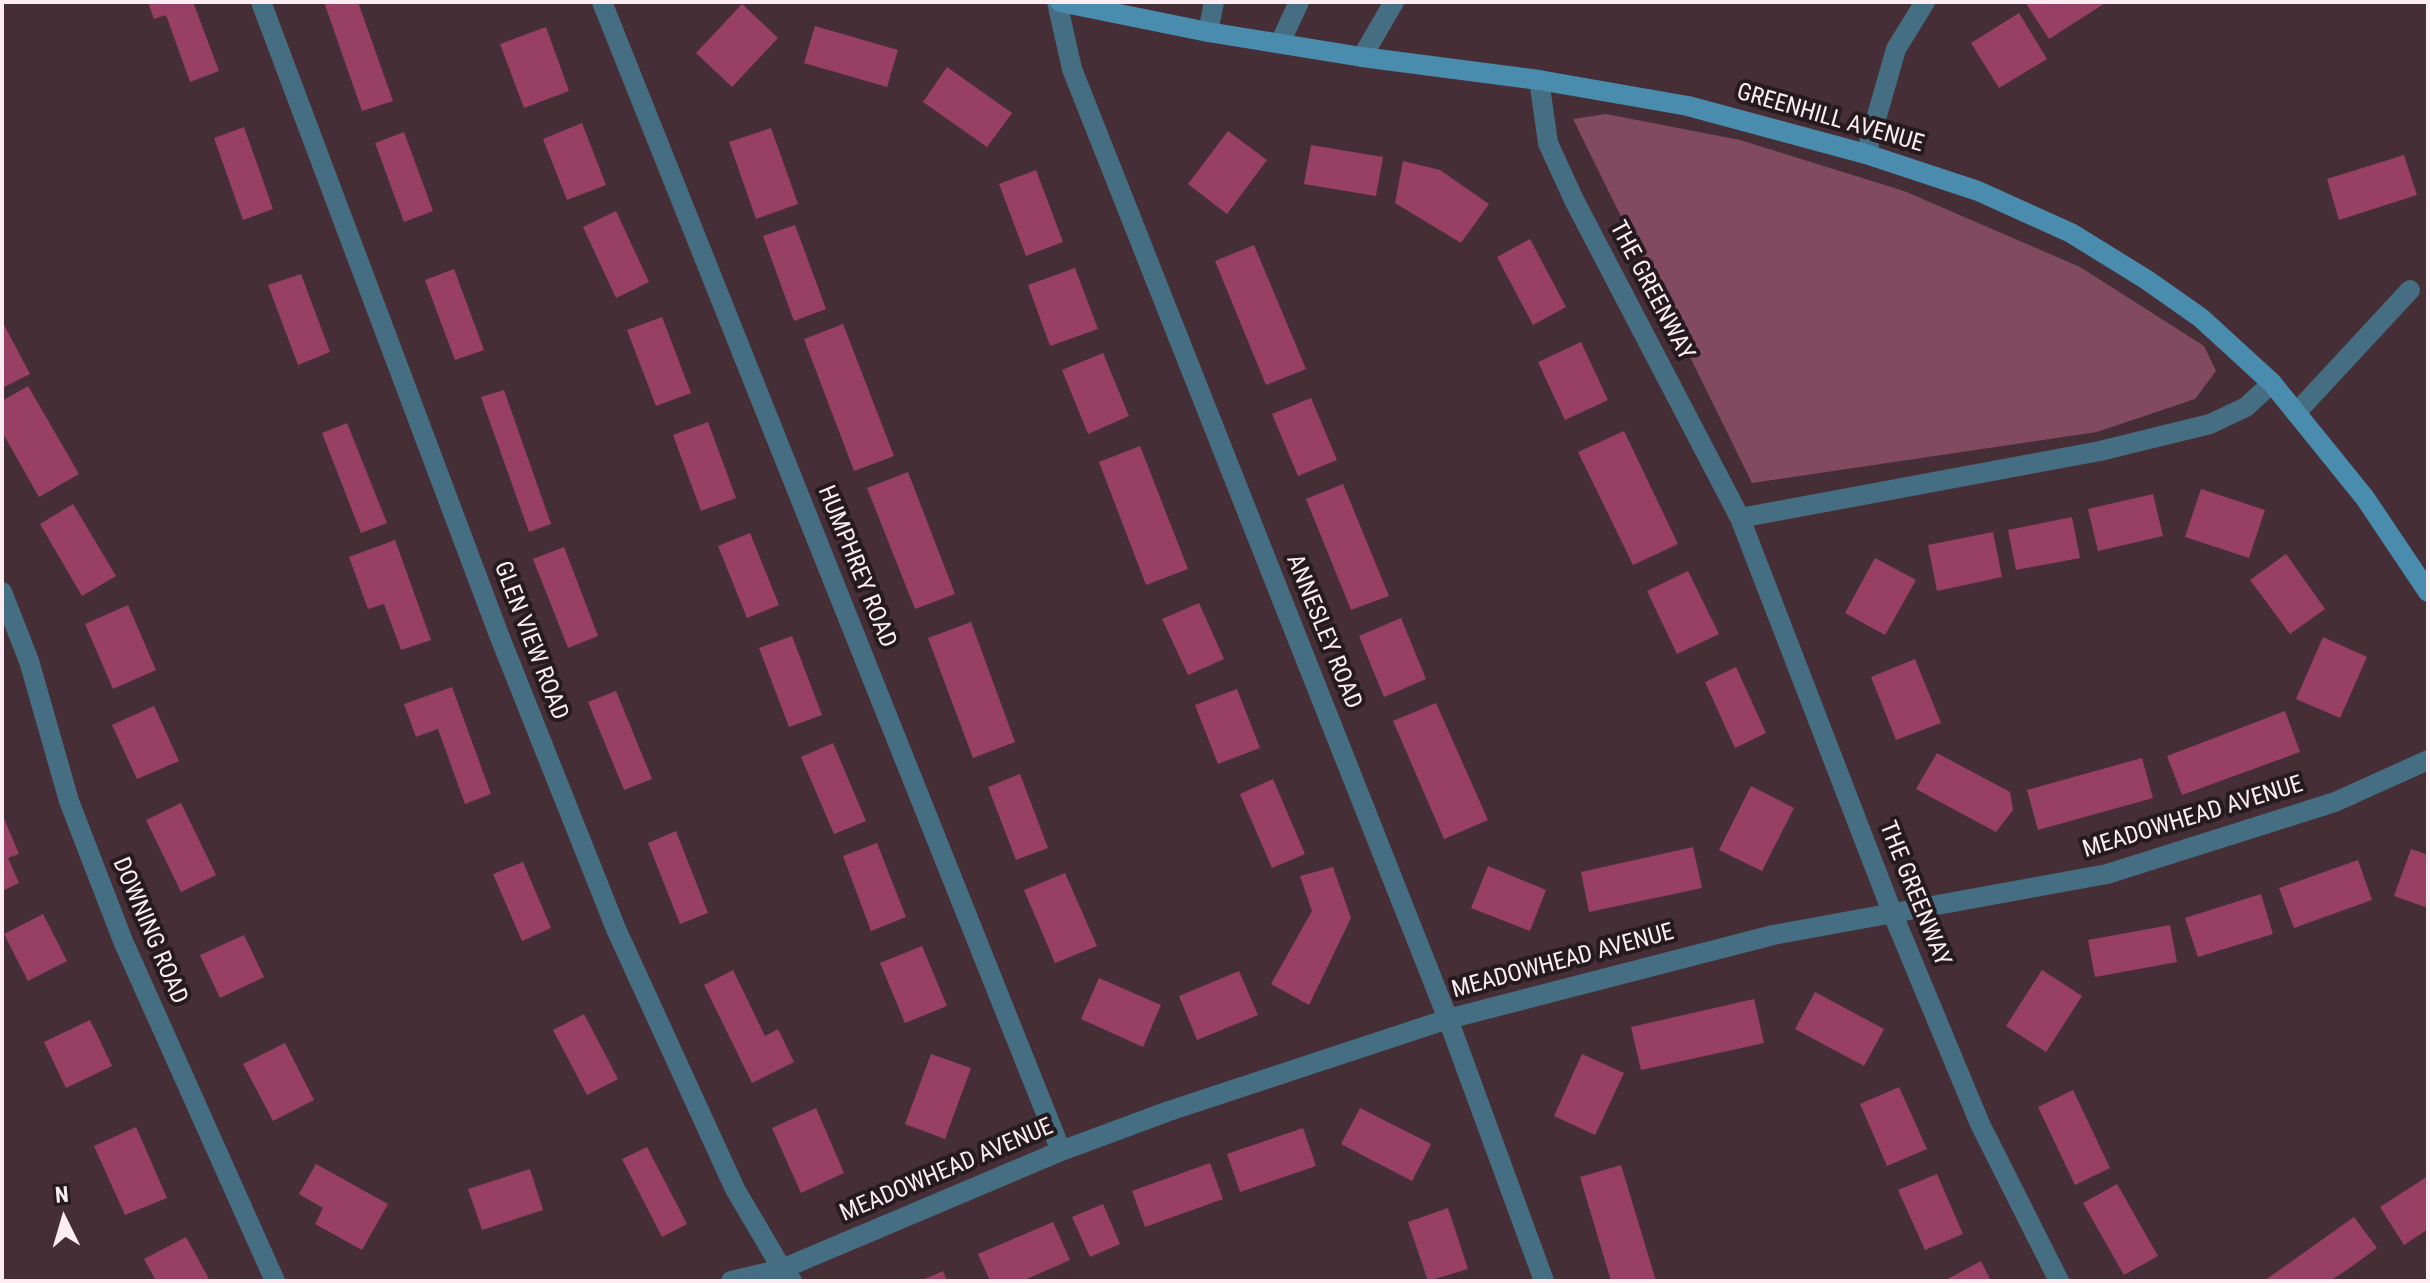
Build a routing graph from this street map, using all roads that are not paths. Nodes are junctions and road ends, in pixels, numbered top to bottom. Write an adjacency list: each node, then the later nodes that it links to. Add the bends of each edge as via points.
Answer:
1 (261, 2): 23 (street, GLEN VIEW ROAD, via 493,620 616,929 735,1189)
2 (602, 2): 22 (street, HUMPHREY ROAD)
3 (1058, 2): 8 (street, GREENHILL AVENUE); 21 (street, ANNESLEY ROAD, via 1072,69)
4 (1214, 2): 8 (street)
5 (1299, 2): 9 (street)
6 (1394, 2): 10 (street)
7 (1925, 2): 12 (street, via 1896,49)
8 (1208, 32): 9 (street, GREENHILL AVENUE)
9 (1280, 43): 10 (street, GREENHILL AVENUE)
10 (1362, 57): 11 (street, GREENHILL AVENUE)
11 (1539, 80): 12 (street, GREENHILL AVENUE, via 1688,106); 16 (street, THE GREENWAY, via 1548,143 1574,200)
12 (1866, 154): 14 (street, GREENHILL AVENUE, via 1978,191 2071,233 2201,318)
13 (2410, 290): 15 (street)
14 (2272, 383): 15 (street, GREENHILL AVENUE); 16 (street, via 2246,407 2210,424 2100,451)
15 (2296, 413): 18 (street, GREENHILL AVENUE, via 2365,498)
16 (1740, 518): 20 (street, THE GREENWAY)
17 (2, 592): 24 (street, DOWNING ROAD, via 29,661 69,801 123,941)
18 (2428, 592)
19 (2428, 760): 20 (street, MEADOWHEAD AVENUE, via 2335,802 2107,874)
20 (1892, 912): 21 (street, MEADOWHEAD AVENUE, via 1773,935); 27 (street, THE GREENWAY, via 1980,1124)
21 (1448, 1019): 22 (street, MEADOWHEAD AVENUE); 26 (street, ANNESLEY ROAD)
22 (1061, 1151): 23 (street, MEADOWHEAD AVENUE)
23 (787, 1275): 25 (street, MEADOWHEAD AVENUE)
24 (275, 1281)
25 (731, 1281)
26 (1544, 1281)
27 (2059, 1281)

